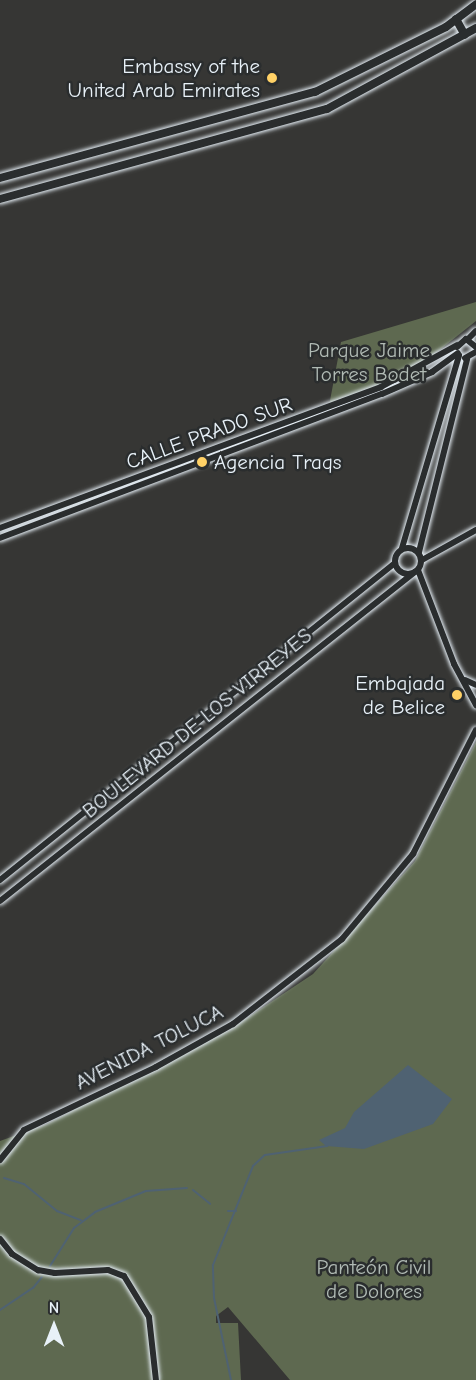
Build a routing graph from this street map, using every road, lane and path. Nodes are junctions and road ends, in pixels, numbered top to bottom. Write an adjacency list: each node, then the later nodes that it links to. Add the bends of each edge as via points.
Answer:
1 (476, 4): 2 (main road)
2 (456, 19): 4 (main road); 5 (main road, via 315,92)
3 (476, 28): 4 (main road)
4 (465, 35): 6 (main road, via 321,111)
5 (0, 178)
6 (0, 199)
7 (476, 331): 8 (street)
8 (468, 339): 9 (street, CALLE PRADO SUR); 10 (street)
9 (457, 345): 12 (street); 14 (street, CALLE PRADO SUR, via 381,387)
10 (476, 346)
11 (476, 352): 13 (street)
12 (458, 354): 13 (street); 16 (street, CALLE PRADO SUR, via 432,372 382,394); 17 (street)
13 (467, 358): 18 (street)
14 (0, 528)
15 (476, 530): 19 (street)
16 (0, 538)
17 (402, 549): 18 (street); 20 (street)
18 (419, 552): 19 (street)
19 (422, 560): 21 (street)
20 (395, 563): 21 (street, via 403,573); 26 (street, BOULEVARD DE LOS VIRREYES)
21 (417, 571): 22 (street, via 454,664); 27 (street, BOULEVARD DE LOS VIRREYES)
22 (465, 680): 23 (street); 24 (street)
23 (476, 684)
24 (476, 705)
25 (476, 730): 28 (street, AVENIDA TOLUCA, via 413,854 342,939 233,1024 156,1067 24,1130)
26 (0, 880)
27 (0, 901)
28 (0, 1160)
29 (0, 1239): 30 (street, via 12,1254 38,1269 55,1273 108,1270 124,1276 149,1317)
30 (156, 1380)

